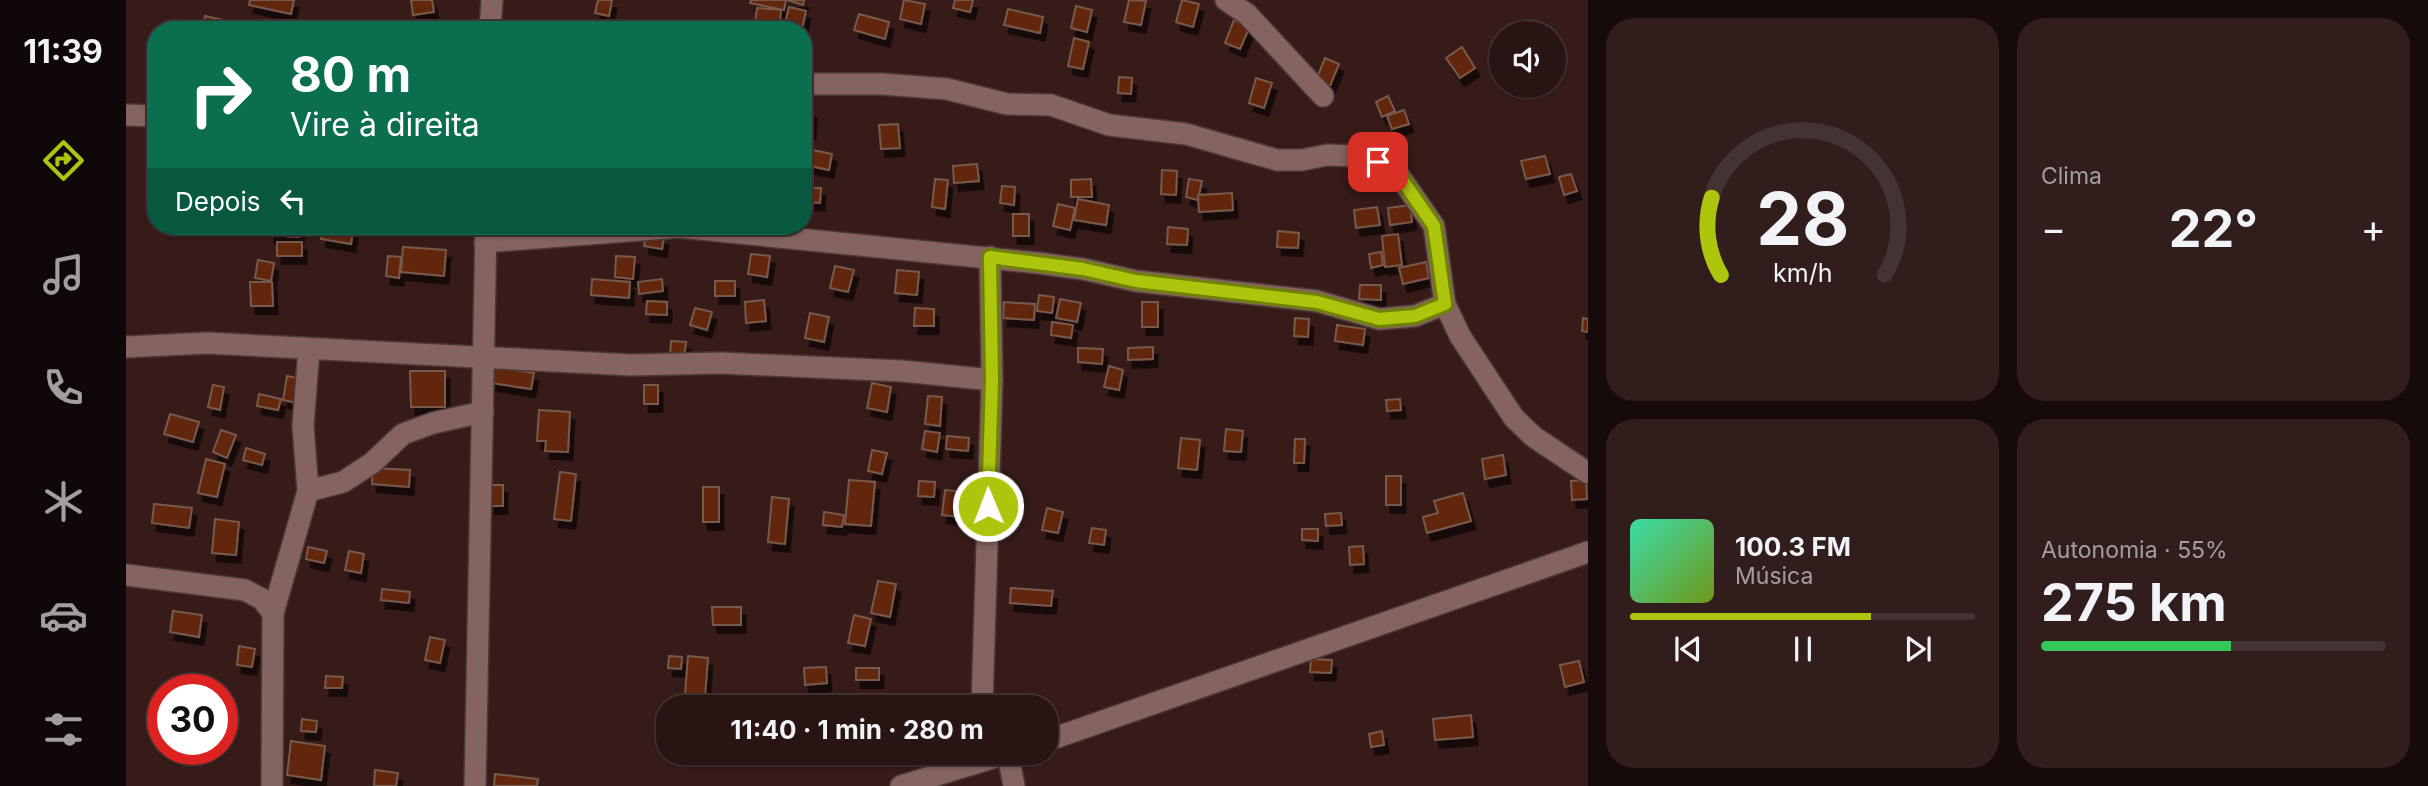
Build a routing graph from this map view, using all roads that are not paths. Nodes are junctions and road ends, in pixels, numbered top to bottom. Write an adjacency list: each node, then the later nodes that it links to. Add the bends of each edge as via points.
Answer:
1 (492, 0): 3 (street)
2 (1226, 0): 5 (street, via 1247,15)
3 (491, 21)
4 (812, 84): 11 (street, via 947,89 1007,104 1051,105 1109,125 1186,134 1277,160 1327,155 1378,162 1396,171 1434,226)
5 (1324, 96)
6 (126, 116): 7 (street)
7 (147, 116)
8 (485, 235): 14 (street)
9 (762, 235): 10 (street)
10 (990, 257): 11 (street, via 1136,281 1317,302 1379,319 1415,316); 15 (street)
11 (1445, 304): 17 (street, via 1460,336 1514,418)
12 (126, 347): 13 (street, via 207,344)
13 (309, 349): 14 (street); 18 (street, via 303,426)
14 (485, 359): 15 (street, via 631,365 720,363); 16 (street)
15 (992, 380): 22 (street)
16 (482, 412): 18 (street, via 403,435 343,482); 27 (street)
17 (1588, 473)
18 (308, 491): 21 (street)
19 (1588, 552): 23 (street)
20 (126, 575): 21 (street, via 245,590 262,598)
21 (273, 613): 26 (street)
22 (982, 695)
23 (1058, 737)
24 (962, 765): 28 (street)
25 (1011, 765): 29 (street)
26 (272, 786)
27 (475, 786)
28 (901, 786)
29 (1014, 786)

